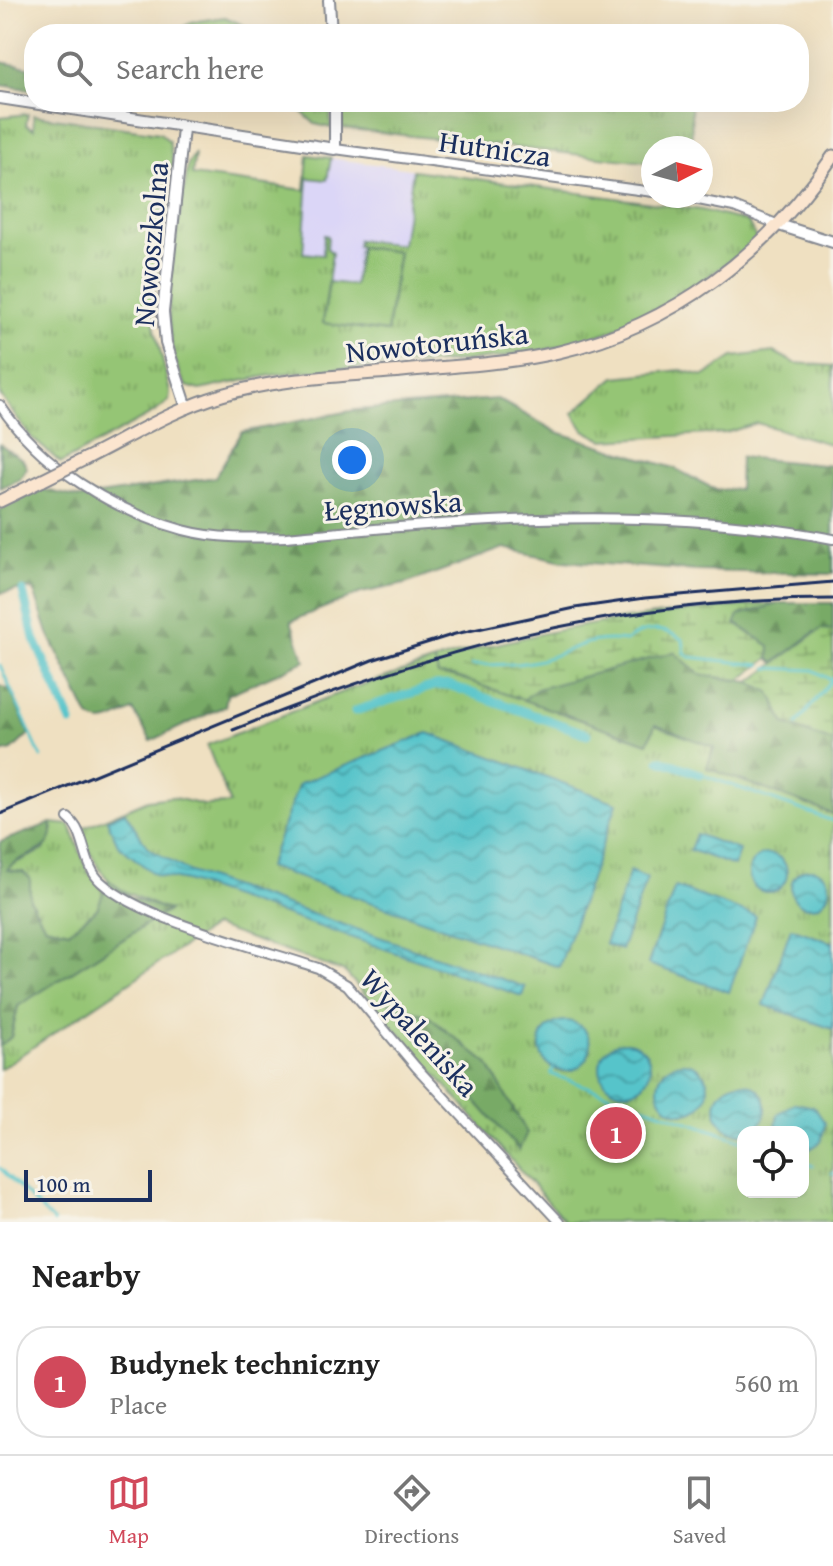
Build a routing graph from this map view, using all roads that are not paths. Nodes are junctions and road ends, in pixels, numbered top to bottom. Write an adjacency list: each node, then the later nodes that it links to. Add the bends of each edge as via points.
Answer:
1 (329, 0): 2 (street)
2 (330, 24)
3 (0, 98): 4 (street, Hutnicza)
4 (24, 101)
5 (100, 112): 7 (street, Hutnicza, via 171,122)
6 (335, 112): 8 (street)
7 (183, 129): 8 (street, Hutnicza); 15 (street, Nowoszkolna, via 163,312 170,357)
8 (335, 149): 10 (street, Hutnicza)
9 (833, 156): 12 (main road, Nowotoruńska)
10 (641, 190)
11 (713, 203): 12 (street)
12 (779, 225): 13 (street); 15 (main road, Nowotoruńska, via 708,286 640,324 586,345 490,363 281,383)
13 (833, 242)
14 (0, 405): 17 (street, Łęgnowska, via 26,439 86,488 185,531 286,537 605,517 764,525)
15 (187, 408): 16 (main road, Nowotoruńska, bridge)
16 (0, 501)
17 (833, 539)
18 (68, 818): 19 (street, Wypaleniska, via 96,878 130,903 342,980)
19 (560, 1222)

